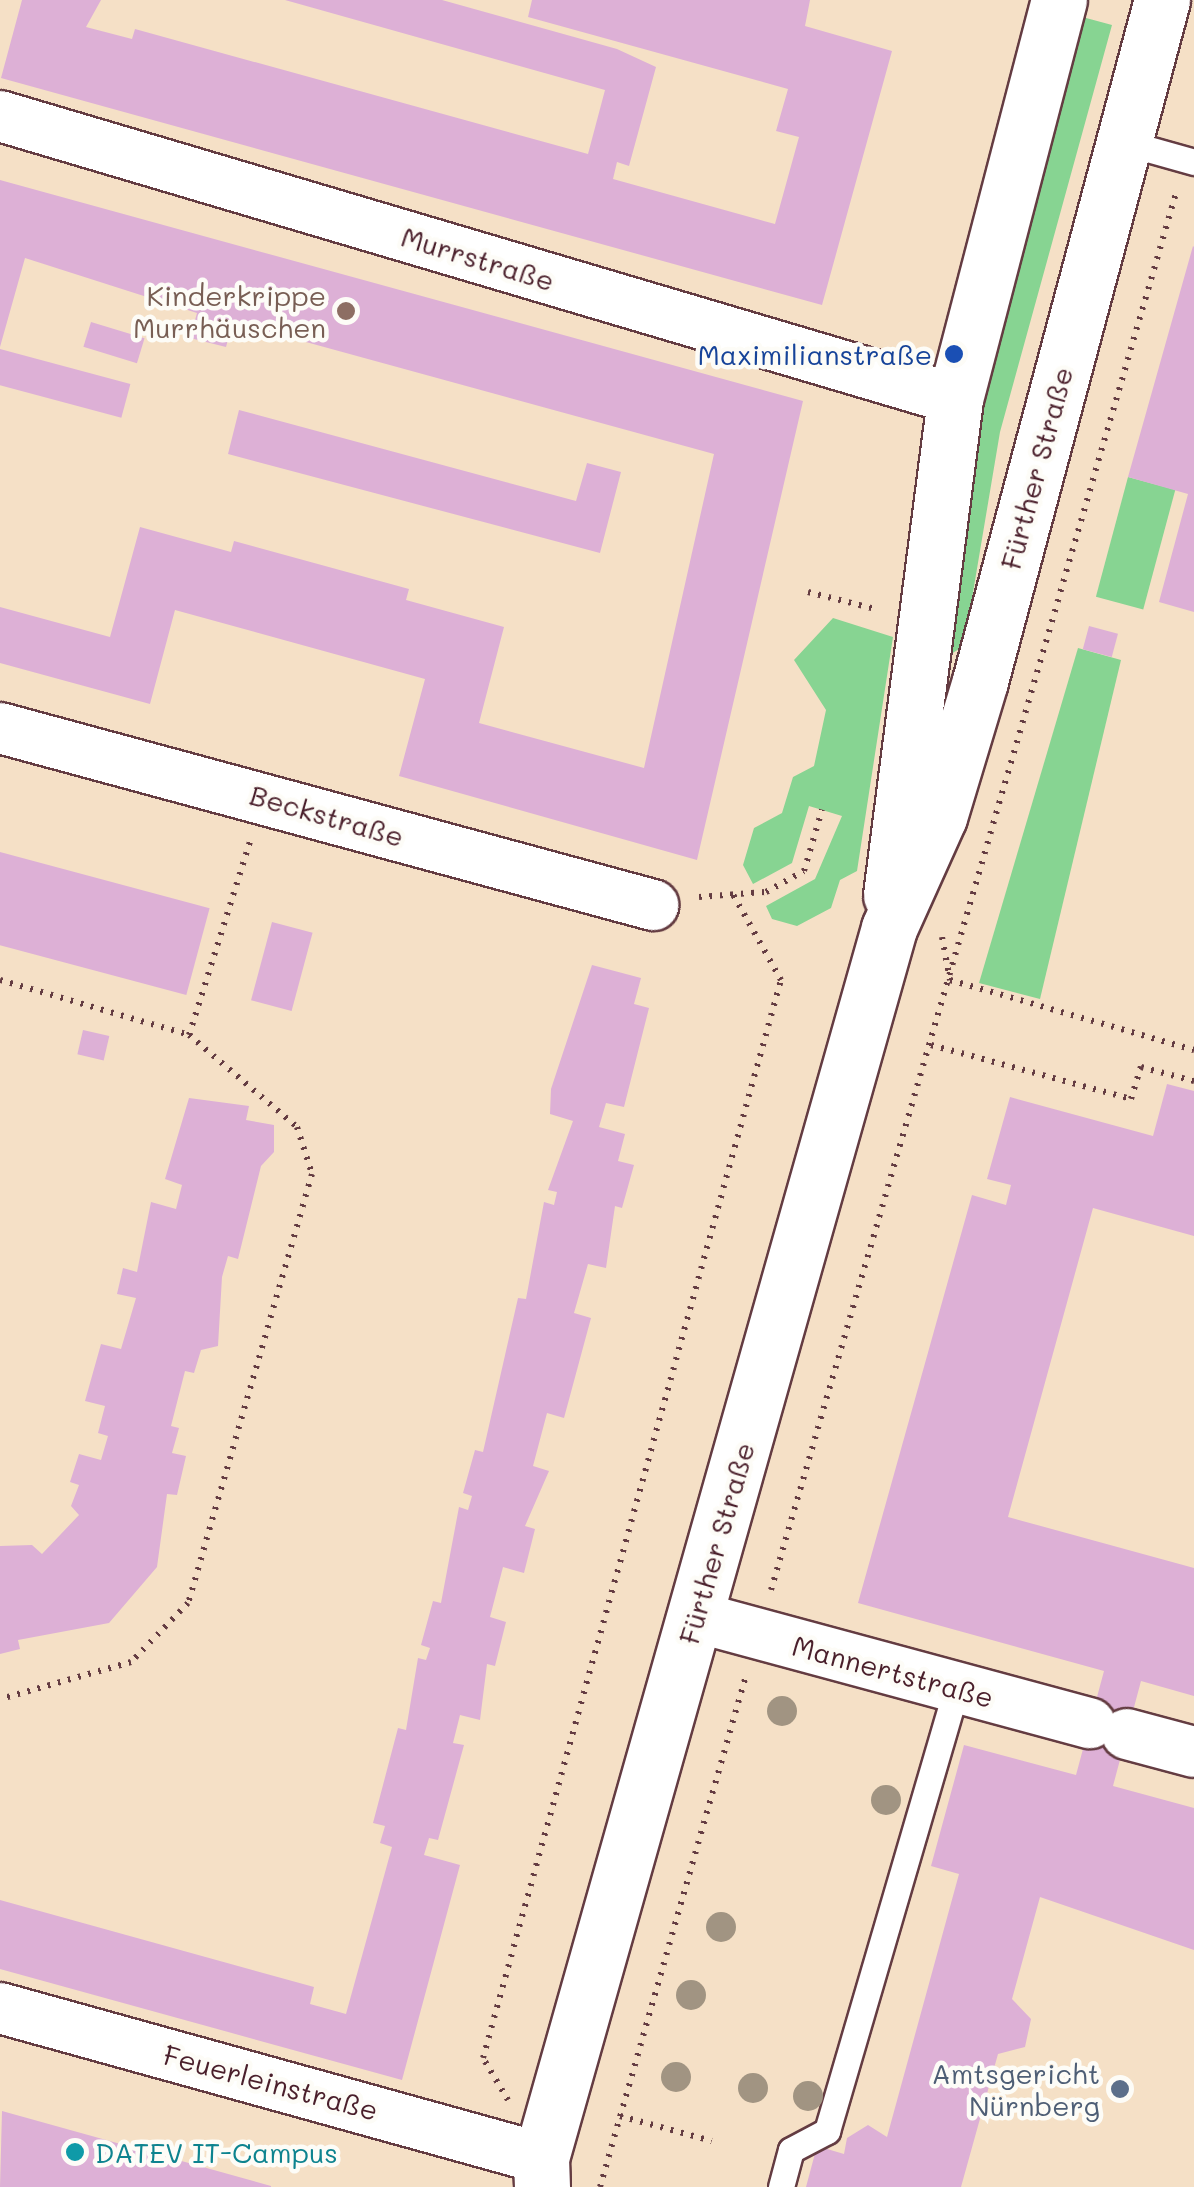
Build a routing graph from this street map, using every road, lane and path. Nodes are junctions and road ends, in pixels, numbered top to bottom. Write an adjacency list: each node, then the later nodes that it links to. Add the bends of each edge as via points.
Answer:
1 (1059, 0): 6 (main road, Fürther Straße)
2 (1162, 0): 4 (main road, Fürther Straße)
3 (0, 116): 6 (street, Murrstraße)
4 (1123, 142): 5 (lane); 10 (main road, Fürther Straße)
5 (1189, 161): 18 (path)
6 (956, 399): 9 (main road, Fürther Straße)
7 (808, 592): 8 (path)
8 (881, 611)
9 (918, 657): 10 (lane, via 944,682); 16 (main road, Fürther Straße)
10 (980, 681): 16 (main road, Fürther Straße, via 939,817)
11 (0, 728): 12 (street, Beckstraße)
12 (264, 796): 14 (street, Beckstraße); 19 (path)
13 (822, 810): 31 (path, via 804,871 766,892 731,891 781,980 483,2058)
14 (653, 905)
15 (946, 925): 18 (path)
16 (890, 928): 23 (main road, Fürther Straße)
17 (0, 980): 19 (path)
18 (950, 980): 20 (path); 21 (path)
19 (189, 1035): 26 (path, via 297,1127 312,1174 188,1603 130,1662)
20 (931, 1045): 22 (path, via 1131,1099 1141,1067); 24 (path)
21 (1194, 1050)
22 (1194, 1081)
23 (696, 1617): 24 (street, Mannertstraße); 31 (main road, Fürther Straße)
24 (758, 1635): 25 (street, Mannertstraße); 29 (path)
25 (957, 1687): 27 (street, Mannertstraße); 33 (lane, via 827,2131 791,2150)
26 (0, 1700)
27 (1194, 1752)
28 (0, 2008): 31 (street, Feuerleinstraße)
29 (620, 2116): 30 (path); 32 (path)
30 (712, 2141)
31 (531, 2177)
32 (600, 2187)
33 (781, 2187)

